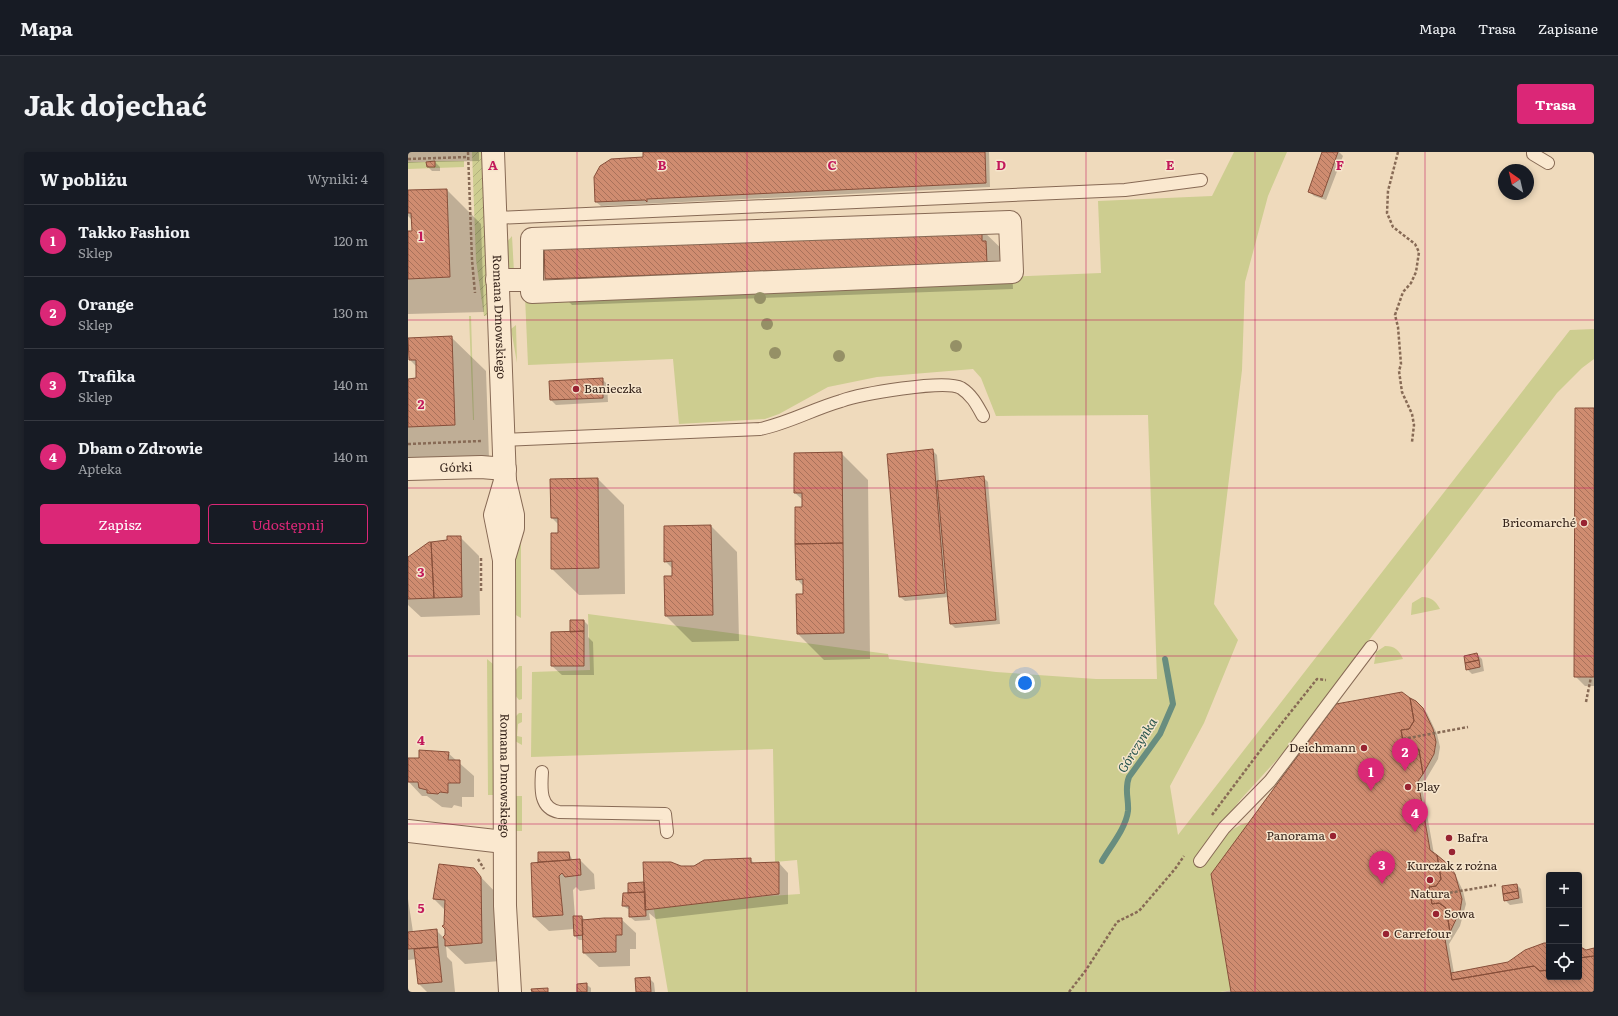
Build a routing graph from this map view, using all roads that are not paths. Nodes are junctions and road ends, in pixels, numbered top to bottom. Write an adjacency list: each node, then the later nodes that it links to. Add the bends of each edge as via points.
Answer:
1 (493, 152): 5 (street, Romana Dmowskiego)
2 (1533, 152): 3 (lane)
3 (1548, 163)
4 (1201, 180): 5 (lane, via 1125,190)
5 (495, 218): 6 (street, Romana Dmowskiego)
6 (497, 280): 7 (street); 9 (street, Romana Dmowskiego)
7 (532, 280): 7 (street, via 532,292 1012,272 1010,222 532,239)
8 (983, 416): 9 (lane, via 973,398 960,388 942,385 842,400 778,425 760,429)
9 (503, 440): 11 (street, Romana Dmowskiego)
10 (408, 469): 11 (street, Górki, via 481,467)
11 (505, 475): 16 (street, Romana Dmowskiego, via 495,515 504,560)
12 (1372, 647): 17 (lane, via 1270,781 1224,828)
13 (542, 772): 15 (lane, via 542,798 547,806 555,811 665,814)
14 (408, 830): 16 (street)
15 (667, 832)
16 (504, 842): 18 (street, Romana Dmowskiego, via 505,926)
17 (1200, 861)
18 (510, 992)

